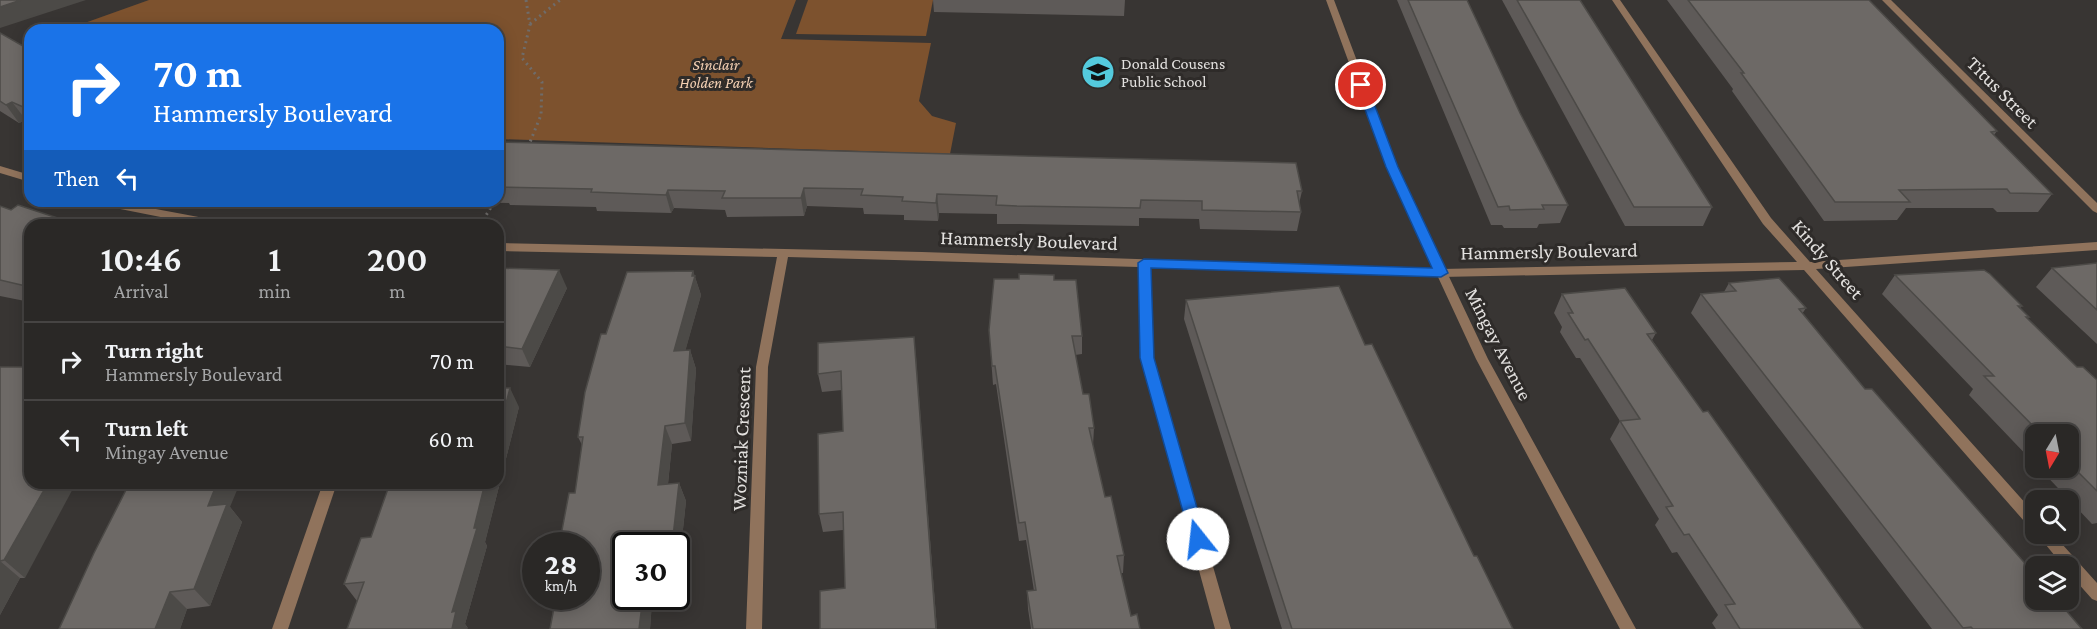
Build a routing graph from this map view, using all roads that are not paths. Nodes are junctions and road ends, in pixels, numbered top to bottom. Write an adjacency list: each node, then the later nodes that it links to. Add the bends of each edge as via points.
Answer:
1 (1330, 0): 14 (street, Mingay Avenue, via 1392,167)
2 (1616, 0): 13 (street, Kindy Street, via 1767,221)
3 (1886, 0): 7 (street, Titus Street)
4 (0, 169): 5 (street)
5 (24, 177)
6 (126, 207): 8 (street)
7 (2097, 209)
8 (189, 219)
9 (2097, 246): 13 (street, Hammersly Boulevard)
10 (504, 247): 11 (street, Hammersly Boulevard)
11 (783, 253): 12 (street, Hammersly Boulevard); 20 (street, Wozniak Crescent, via 762,368)
12 (1144, 263): 14 (street, Hammersly Boulevard); 21 (street, via 1147,358)
13 (1806, 266): 14 (street, Hammersly Boulevard); 16 (street, Kindy Street)
14 (1441, 273): 22 (street, Mingay Avenue, via 1482,360)
15 (328, 489): 19 (street)
16 (2025, 513)
17 (2052, 544): 18 (street)
18 (2097, 594)
19 (280, 629)
20 (754, 629)
21 (1223, 629)
22 (1628, 629)

